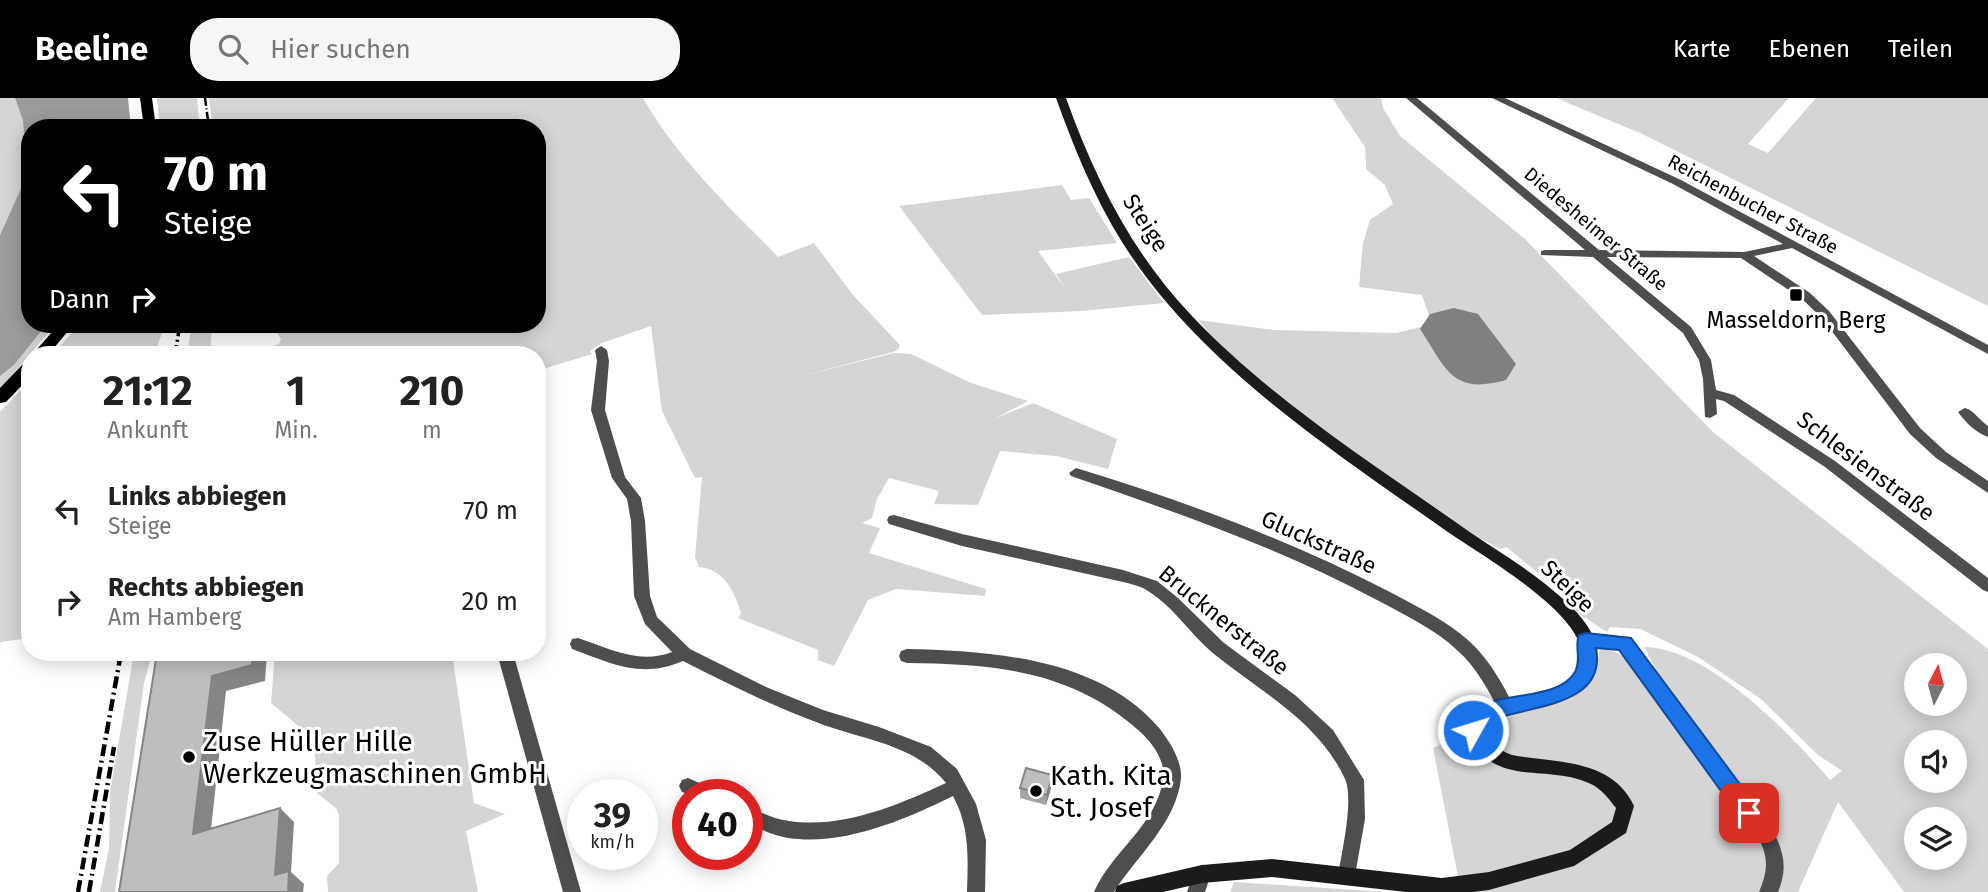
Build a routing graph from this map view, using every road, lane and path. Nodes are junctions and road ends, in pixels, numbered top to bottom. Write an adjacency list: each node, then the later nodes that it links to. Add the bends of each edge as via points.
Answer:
1 (146, 98): 5 (main road)
2 (1061, 98): 22 (street, Steige, via 1110,216 1189,320 1298,414 1541,589 1568,612)
3 (1411, 98): 8 (street, Diedesheimer Straße)
4 (1496, 98): 6 (street, Reichenbucher Straße, via 1676,182)
5 (149, 119)
6 (1793, 245): 9 (street); 10 (street, Reichenbucher Straße)
7 (1545, 253): 8 (street)
8 (1597, 253): 9 (street); 13 (street, Diedesheimer Straße, via 1698,343 1710,370)
9 (1744, 255): 19 (street, via 1825,314 1915,431)
10 (1988, 349)
11 (601, 350): 24 (street, via 598,410 619,478 634,498 642,596 650,620)
12 (21, 376): 14 (main road)
13 (1710, 392): 16 (street, Diedesheimer Straße); 21 (street, Schlesienstraße, via 1729,398 1830,464)
14 (0, 398)
15 (1965, 412): 17 (street)
16 (1710, 414)
17 (1988, 432)
18 (1076, 473): 27 (street, Gluckstraße, via 1222,523 1352,579 1432,622 1464,646)
19 (1988, 488)
20 (894, 520): 30 (street, Brucknerstraße, via 1152,585 1218,648 1289,700 1326,734 1355,780 1356,819)
21 (1988, 586)
22 (1586, 640): 27 (street, Steige, via 1583,677 1565,691); 36 (street, via 1624,643 1766,835 1777,858)
23 (578, 644): 24 (street, via 639,665 662,665)
24 (684, 654): 28 (street, via 792,706 925,752)
25 (907, 656): 34 (street, via 966,656 1065,677 1136,715 1161,741 1172,776 1163,810)
26 (507, 661): 32 (street)
27 (1506, 707): 30 (street, Steige, via 1488,712 1476,724 1473,730 1479,744 1505,762 1585,773 1601,780 1625,806 1620,827 1573,857 1489,881 1442,887)
28 (957, 786): 29 (street, via 910,808 838,828 792,831); 33 (street, via 977,840)
29 (763, 821)
30 (1347, 875): 31 (street, Steige, via 1272,868)
31 (1199, 883): 35 (street, Steige)
32 (572, 892)
33 (976, 892)
34 (1103, 892)
35 (1124, 892)
36 (1768, 892)

